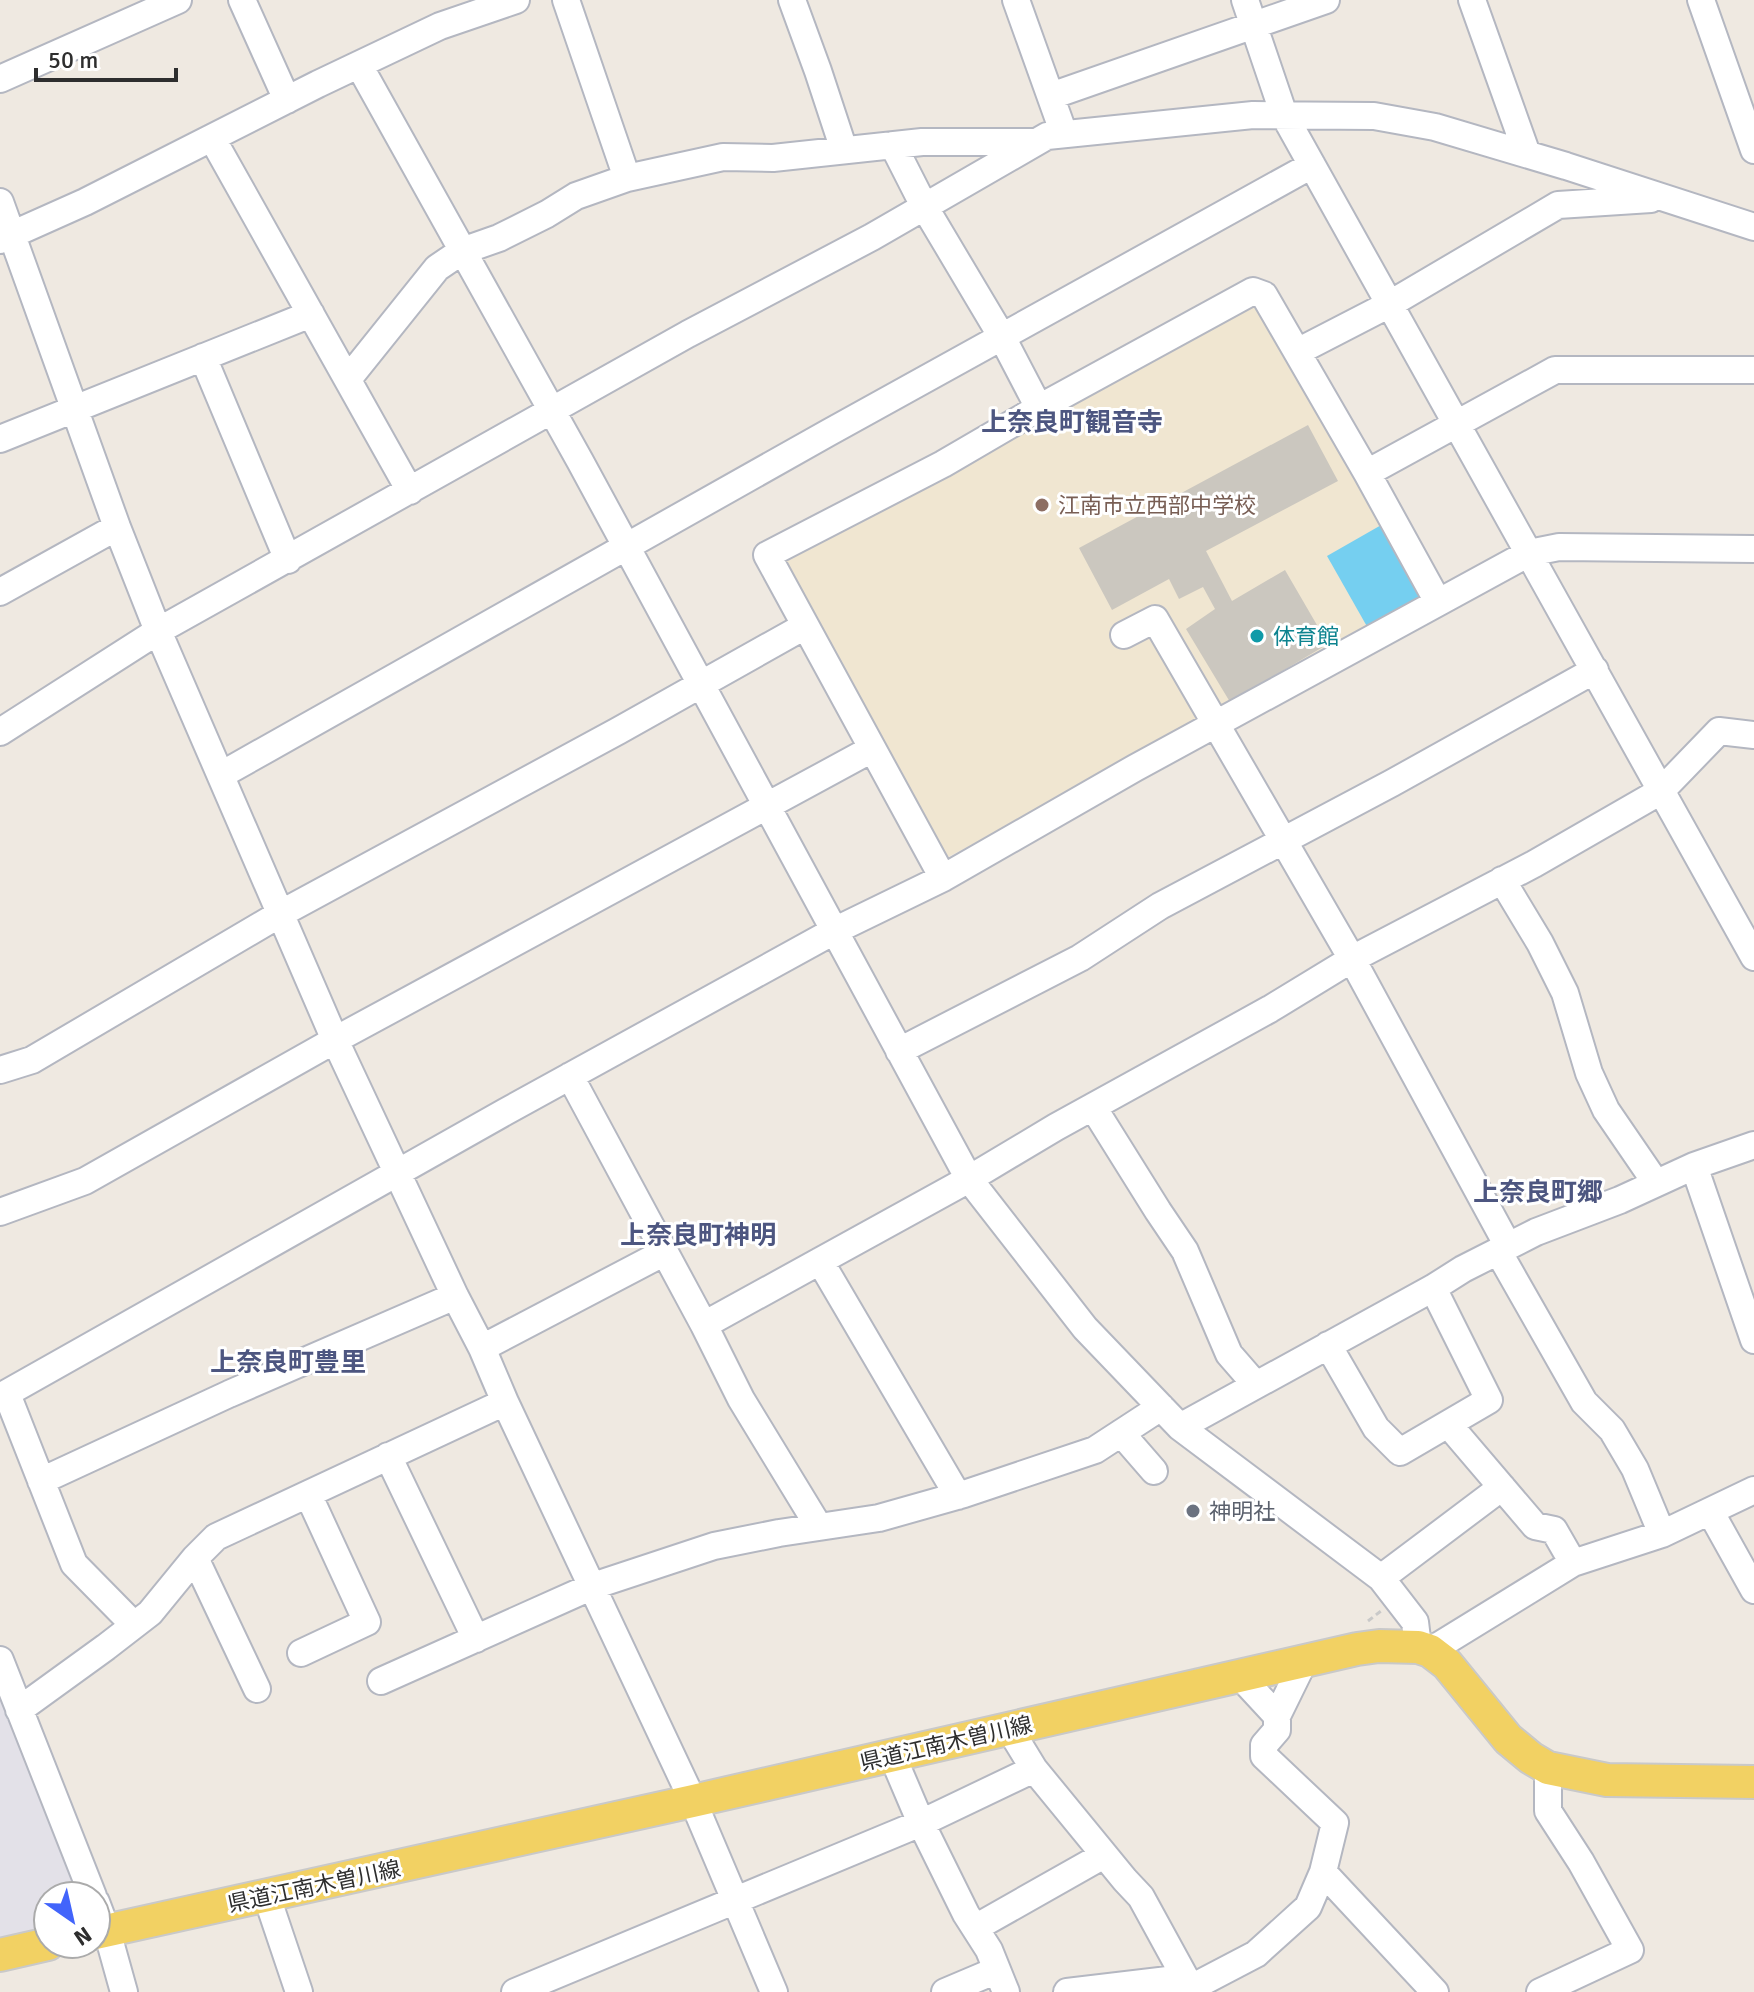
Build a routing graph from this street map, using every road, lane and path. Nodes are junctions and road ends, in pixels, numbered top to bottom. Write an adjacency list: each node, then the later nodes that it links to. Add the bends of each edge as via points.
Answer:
1 (178, 0): 13 (street)
2 (242, 0): 15 (street)
3 (516, 0): 12 (street, via 440,26)
4 (566, 0): 25 (street)
5 (792, 0): 21 (street)
6 (1016, 0): 14 (street)
7 (1245, 0): 11 (street)
8 (1326, 0): 11 (street)
9 (1472, 0): 23 (street)
10 (1701, 0): 22 (street)
11 (1255, 26): 14 (street); 16 (street)
12 (359, 65): 15 (street); 31 (street)
13 (0, 79)
14 (1051, 96): 17 (street)
15 (287, 100): 18 (street)
16 (1284, 115): 17 (street); 23 (street, via 1374,116 1435,127); 24 (street)
17 (1064, 134): 19 (street)
18 (212, 138): 30 (street); 33 (street)
19 (1036, 142): 20 (street); 28 (street)
20 (893, 145): 21 (street); 28 (street)
21 (844, 150): 25 (street, via 723,157)
22 (1754, 150)
23 (1527, 154): 26 (street)
24 (1312, 165): 32 (street); 34 (street)
25 (627, 178): 31 (street, via 576,196 499,238)
26 (1667, 198): 29 (street); 32 (street, via 1558,205)
27 (0, 202): 30 (street)
28 (924, 206): 34 (street); 41 (street)
29 (1754, 227)
30 (6, 238): 39 (street)
31 (462, 251): 38 (street, via 437,268); 41 (street)
32 (1390, 304): 35 (street); 42 (street)
33 (311, 314): 36 (street); 38 (street)
34 (1002, 337): 40 (street); 47 (street)
35 (1297, 352): 40 (street, via 1264,295 1253,291); 44 (street)
36 (203, 357): 39 (street); 50 (street)
37 (1754, 370): 42 (street, via 1555,370)
38 (348, 379): 45 (street)
39 (74, 408): 43 (street); 46 (street)
40 (1039, 408): 53 (street, via 767,555)
41 (552, 412): 45 (street); 47 (street)
42 (1456, 424): 44 (street); 49 (street)
43 (0, 439)
44 (1367, 473): 52 (street)
45 (410, 491): 50 (street)
46 (117, 527): 51 (street); 54 (street)
47 (626, 548): 57 (street); 62 (street)
48 (1754, 549): 49 (street, via 1559,547)
49 (1529, 553): 52 (street); 56 (street)
50 (288, 560): 54 (street)
51 (0, 592)
52 (1438, 602): 58 (street)
53 (805, 626): 57 (street); 61 (street)
54 (158, 631): 59 (street); 62 (street)
55 (1124, 635): 58 (street, via 1155,619)
56 (1595, 670): 63 (street); 65 (street)
57 (700, 685): 64 (street); 68 (street)
58 (1216, 723): 65 (street); 66 (street)
59 (0, 732)
60 (1754, 735): 63 (street, via 1719,731)
61 (872, 749): 64 (street); 66 (street)
62 (221, 775): 68 (street)
63 (1661, 791): 67 (street); 70 (street)
64 (766, 806): 69 (street); 72 (street)
65 (1285, 840): 71 (street); 73 (street, via 1160,906 1080,958)
66 (943, 878): 69 (street)
67 (1502, 880): 71 (street); 81 (street, via 1565,993 1606,1110)
68 (280, 914): 72 (street); 74 (street, via 32,1060)
69 (834, 931): 73 (street); 75 (street)
70 (1754, 957)
71 (1352, 959): 76 (street); 83 (street)
72 (335, 1040): 79 (street); 82 (street, via 85,1181)
73 (899, 1051): 80 (street)
74 (0, 1070)
75 (570, 1076): 79 (street); 84 (street)
76 (1093, 1107): 80 (street); 92 (street, via 1185,1251 1229,1354)
77 (1754, 1145): 78 (street)
78 (1694, 1166): 81 (street); 89 (street)
79 (397, 1173): 87 (street); 93 (street)
80 (969, 1179): 85 (street); 95 (street, via 1085,1328)
81 (1656, 1183): 83 (street)
82 (0, 1212)
83 (1503, 1249): 86 (street); 108 (street, via 1584,1402 1612,1430 1628,1456)
84 (665, 1252): 88 (street); 91 (street)
85 (820, 1261): 88 (street); 105 (street)
86 (1433, 1288): 90 (street); 96 (street, via 1489,1400)
87 (455, 1296): 91 (street); 101 (street)
88 (704, 1325): 107 (street, via 741,1399)
89 (1754, 1340)
90 (1328, 1345): 92 (street); 96 (street, via 1376,1428 1400,1452)
91 (482, 1348): 94 (street)
92 (1256, 1385): 97 (street)
93 (3, 1396): 101 (street)
94 (505, 1402): 99 (street); 112 (street)
95 (1161, 1407): 97 (street); 98 (street)
96 (1448, 1424): 102 (street)
97 (1180, 1427): 111 (street)
98 (1121, 1433): 100 (street); 105 (street, via 1095,1450)
99 (388, 1456): 104 (street); 115 (street)
100 (1154, 1471)
101 (41, 1481): 114 (street, via 74,1564)
102 (1502, 1487): 110 (street, via 1535,1526 1554,1530); 111 (street)
103 (1754, 1490): 106 (street)
104 (308, 1494): 109 (street, via 216,1537); 117 (street, via 367,1622)
105 (958, 1496): 107 (street, via 879,1518)
106 (1710, 1511): 108 (street); 113 (street)
107 (819, 1527): 112 (street, via 714,1546)
108 (1662, 1534): 110 (street)
109 (195, 1558): 114 (street); 122 (street)
110 (1573, 1563): 116 (street)
111 (1381, 1578): 116 (street, via 1415,1622)
112 (593, 1586): 115 (street); 130 (street)
113 (1754, 1590)
114 (134, 1625): 123 (street)
115 (476, 1639): 121 (street)
116 (1424, 1649): 119 (main road, 県道江南木曽川線, via 1379,1646); 127 (main road, via 1447,1664 1508,1739)
117 (301, 1653)
118 (0, 1660): 123 (street)
119 (1304, 1661): 120 (main road, 県道江南木曽川線); 124 (street)
120 (1239, 1675): 124 (street); 125 (main road, 県道江南木曽川線)
121 (381, 1681)
122 (257, 1689)
123 (19, 1710): 134 (street)
124 (1277, 1716): 133 (street, via 1277,1730 1264,1745 1264,1756 1335,1823)
125 (1009, 1728): 126 (main road, 県道江南木曽川線); 128 (street)
126 (892, 1755): 130 (main road, 県道江南木曽川線); 131 (street)
127 (1548, 1768): 129 (main road, via 1607,1780); 151 (street, via 1548,1811 1630,1950)
128 (1034, 1769): 131 (street); 132 (street)
129 (1754, 1782)
130 (693, 1801): 135 (main road, 県道江南木曽川線); 136 (street)
131 (921, 1823): 136 (street); 138 (street)
132 (1104, 1855): 138 (street); 143 (street, via 1141,1897)
133 (1323, 1872): 143 (street, via 1308,1907 1256,1954); 150 (street)
134 (87, 1880)
135 (267, 1897): 137 (main road, 県道江南木曽川線); 145 (street)
136 (736, 1901): 146 (street); 147 (street)
137 (112, 1920)
138 (975, 1928): 142 (street)
139 (32, 1948): 140 (main road)
140 (0, 1955)
141 (112, 1957): 144 (street)
142 (1002, 1981): 148 (street)
143 (1190, 1986): 149 (street)
144 (124, 1992)
145 (299, 1992)
146 (515, 1992)
147 (774, 1992)
148 (945, 1992)
149 (1067, 1992)
150 (1435, 1992)
151 (1540, 1992)

